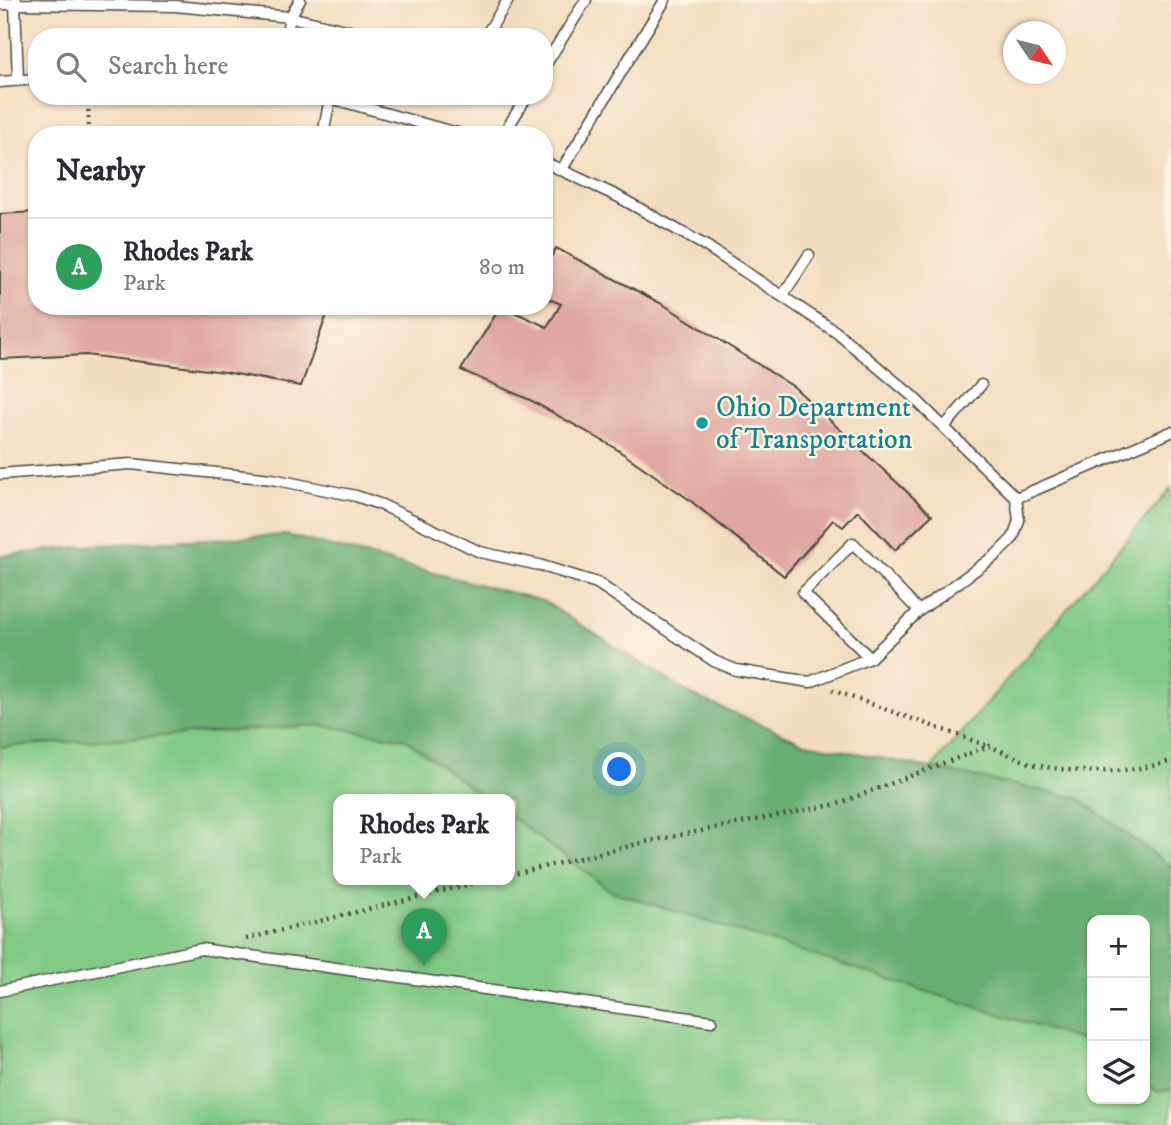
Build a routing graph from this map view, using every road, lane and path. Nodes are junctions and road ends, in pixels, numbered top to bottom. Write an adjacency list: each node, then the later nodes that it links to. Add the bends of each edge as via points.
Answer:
1 (300, 0): 7 (lane)
2 (508, 0): 10 (lane)
3 (586, 0): 11 (lane)
4 (665, 0): 24 (lane)
5 (15, 2): 6 (lane); 7 (lane, via 175,6); 12 (lane)
6 (0, 4)
7 (290, 17): 8 (lane); 9 (lane)
8 (288, 28)
9 (337, 28)
10 (491, 28)
11 (553, 53)
12 (18, 79): 13 (lane); 14 (lane)
13 (28, 79)
14 (0, 82)
15 (88, 105): 19 (path)
16 (329, 105): 20 (lane)
17 (355, 105): 21 (lane)
18 (521, 105): 22 (lane)
19 (89, 126)
20 (325, 126)
21 (431, 126)
22 (509, 126)
23 (553, 166): 24 (lane)
24 (562, 169): 26 (lane, via 618,195)
25 (809, 255): 26 (lane)
26 (783, 295): 28 (lane, via 836,332)
27 (981, 385): 28 (lane)
28 (945, 426): 31 (lane)
29 (1171, 432): 31 (lane)
30 (0, 474): 34 (lane, via 131,464 272,479 356,496 480,552 597,583 714,661 736,670)
31 (1016, 498): 32 (lane, via 1019,520 1013,538)
32 (919, 611): 33 (lane); 33 (lane, via 853,542 803,593)
33 (870, 658): 34 (lane)
34 (810, 682): 35 (path)
35 (989, 746): 36 (path, via 1044,767 1091,771 1129,770); 37 (path, via 837,804)
36 (1171, 761)
37 (515, 874)
38 (467, 885): 39 (path)
39 (242, 940)
40 (0, 991): 41 (lane, via 201,950)
41 (712, 1021)

